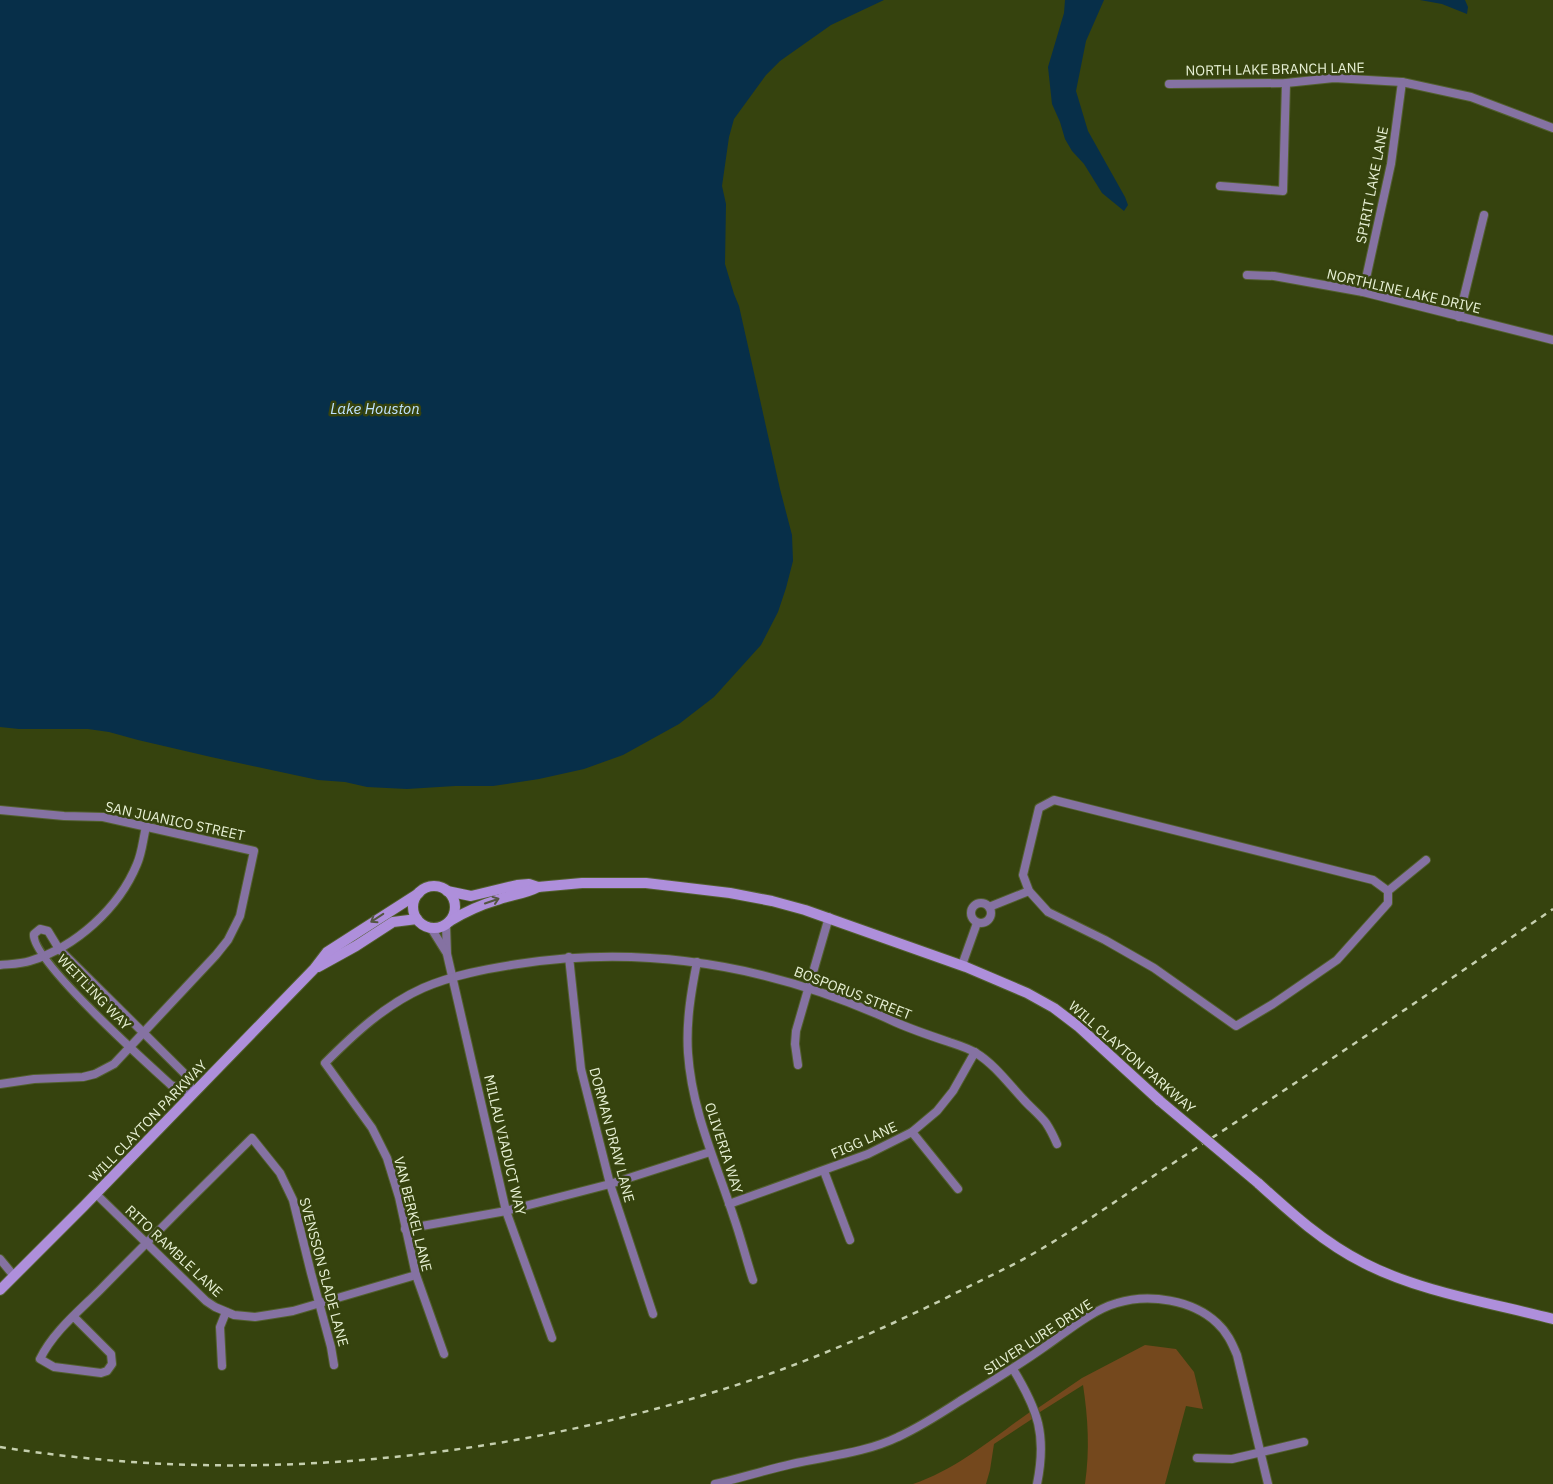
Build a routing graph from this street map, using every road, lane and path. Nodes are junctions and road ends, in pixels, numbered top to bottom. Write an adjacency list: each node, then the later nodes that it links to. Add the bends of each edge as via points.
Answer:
1 (1402, 82): 3 (street, NORTH LAKE BRANCH LANE, via 1334,78); 4 (street, NORTH LAKE BRANCH LANE, via 1471,97); 8 (street, SPIRIT LAKE LANE, via 1391,164)
2 (1170, 84): 3 (street, NORTH LAKE BRANCH LANE)
3 (1286, 84): 5 (street, via 1283,191)
4 (1553, 128)
5 (1220, 186)
6 (1484, 215): 9 (street)
7 (1247, 275): 8 (street, NORTHLINE LAKE DRIVE, via 1274,276)
8 (1364, 292): 9 (street, NORTHLINE LAKE DRIVE)
9 (1459, 317): 10 (street, NORTHLINE LAKE DRIVE)
10 (1553, 340)
11 (0, 810): 12 (street, SAN JUANICO STREET, via 103,817)
12 (146, 827): 25 (street, via 138,862 126,887 96,922); 35 (street, SAN JUANICO STREET, via 254,851 240,916 228,940)
13 (1426, 860): 17 (street)
14 (538, 887): 15 (street, WILL CLAYTON PARKWAY, via 517,885 471,896); 20 (street, WILL CLAYTON PARKWAY, via 614,882 684,886 730,892); 22 (street, WILL CLAYTON PARKWAY, one-way to 14, via 486,903)
15 (447, 891): 18 (street, via 437,886); 22 (street, via 455,906)
16 (1030, 891): 17 (street, via 1024,875 1039,808 1054,800 1373,880); 17 (street, via 1048,912 1154,968 1236,1026 1337,960 1388,903); 19 (street)
17 (1388, 891)
18 (419, 893): 21 (street, via 413,904); 32 (street, WILL CLAYTON PARKWAY, one-way to 32, via 327,952)
19 (989, 906): 23 (street, via 989,919); 23 (street, via 980,902 971,908 970,915)
20 (829, 917): 31 (street, WILL CLAYTON PARKWAY); 34 (street)
21 (417, 919): 24 (street); 32 (street, WILL CLAYTON PARKWAY, via 393,922)
22 (448, 923): 24 (street); 26 (street, MILLAU VIADUCT WAY)
23 (977, 923): 31 (street)
24 (431, 928): 26 (street, MILLAU VIADUCT WAY)
25 (59, 950): 27 (street); 27 (street, WEITLING WAY, via 48,930 40,929 33,938); 35 (street, WEITLING WAY)
26 (447, 954): 33 (street, MILLAU VIADUCT WAY)
27 (44, 956): 30 (street, via 28,962); 36 (street, WEITLING WAY, via 60,978)
28 (569, 957): 29 (street, BOSPORUS STREET, via 642,957); 33 (street, BOSPORUS STREET, via 491,968); 46 (street, DORMAN DRAW LANE, via 581,1069)
29 (697, 962): 34 (street, BOSPORUS STREET, via 750,971); 44 (street, OLIVERIA WAY, via 689,1005 688,1052 694,1097)
30 (0, 965)
31 (962, 965): 63 (street, WILL CLAYTON PARKWAY, bridge, via 998,979 1054,1008 1314,1232 1363,1263 1419,1286)
32 (314, 969): 41 (street, WILL CLAYTON PARKWAY)
33 (454, 977): 38 (street, BOSPORUS STREET, via 395,1003); 50 (street, MILLAU VIADUCT WAY)
34 (808, 987): 37 (street, BOSPORUS STREET); 39 (street, via 796,1031)
35 (144, 1033): 36 (street); 41 (street, WEITLING WAY, via 185,1074)
36 (130, 1047): 40 (street, via 114,1064 95,1074); 41 (street, WEITLING WAY, via 171,1085)
37 (975, 1052): 42 (street, FIGG LANE, via 953,1091 937,1111); 43 (street, BOSPORUS STREET, via 1046,1123)
38 (325, 1063): 51 (street, VAN BERKEL LANE, via 380,1143 394,1178)
39 (798, 1065)
40 (0, 1084)
41 (193, 1094): 48 (street, WILL CLAYTON PARKWAY)
42 (912, 1132): 45 (street, FIGG LANE); 47 (street)
43 (1057, 1144)
44 (710, 1152): 46 (street); 49 (street, OLIVERIA WAY)
45 (824, 1171): 49 (street, FIGG LANE); 52 (street)
46 (610, 1184): 50 (street); 61 (street, DORMAN DRAW LANE)
47 (958, 1189)
48 (96, 1194): 53 (street, RITO RAMBLE LANE); 56 (street, WILL CLAYTON PARKWAY)
49 (729, 1204): 57 (street, OLIVERIA WAY)
50 (506, 1211): 51 (street); 64 (street, MILLAU VIADUCT WAY)
51 (406, 1229): 55 (street, VAN BERKEL LANE)
52 (850, 1240)
53 (146, 1243): 59 (street, SVENSSON SLADE LANE, via 252,1138 280,1173 293,1200); 60 (street, RITO RAMBLE LANE, via 206,1300); 62 (street)
54 (0, 1260): 56 (street)
55 (416, 1275): 59 (street, RITO RAMBLE LANE); 65 (street, VAN BERKEL LANE)
56 (14, 1276): 58 (street, WILL CLAYTON PARKWAY)
57 (752, 1280)
58 (0, 1290)
59 (319, 1303): 60 (street, RITO RAMBLE LANE, via 255,1317); 66 (street, SVENSSON SLADE LANE)
60 (226, 1312): 67 (street, via 220,1327)
61 (653, 1314)
62 (74, 1317): 62 (street, via 50,1342 40,1359 63,1369 107,1371 112,1364 111,1354)
63 (1553, 1319)
64 (552, 1338)
65 (444, 1354)
66 (334, 1365)
67 (222, 1366)
68 (1013, 1369): 70 (street, SILVER LURE DRIVE, via 1116,1303 1152,1299 1186,1306 1218,1324 1232,1342); 72 (street, SILVER LURE DRIVE, via 896,1438 863,1449); 73 (street, via 1028,1394 1039,1424 1042,1452)
69 (1304, 1442): 70 (street)
70 (1260, 1452): 71 (street, via 1232,1459); 74 (street, SILVER LURE DRIVE)
71 (1197, 1458)
72 (714, 1484)
73 (1037, 1484)
74 (1268, 1484)

